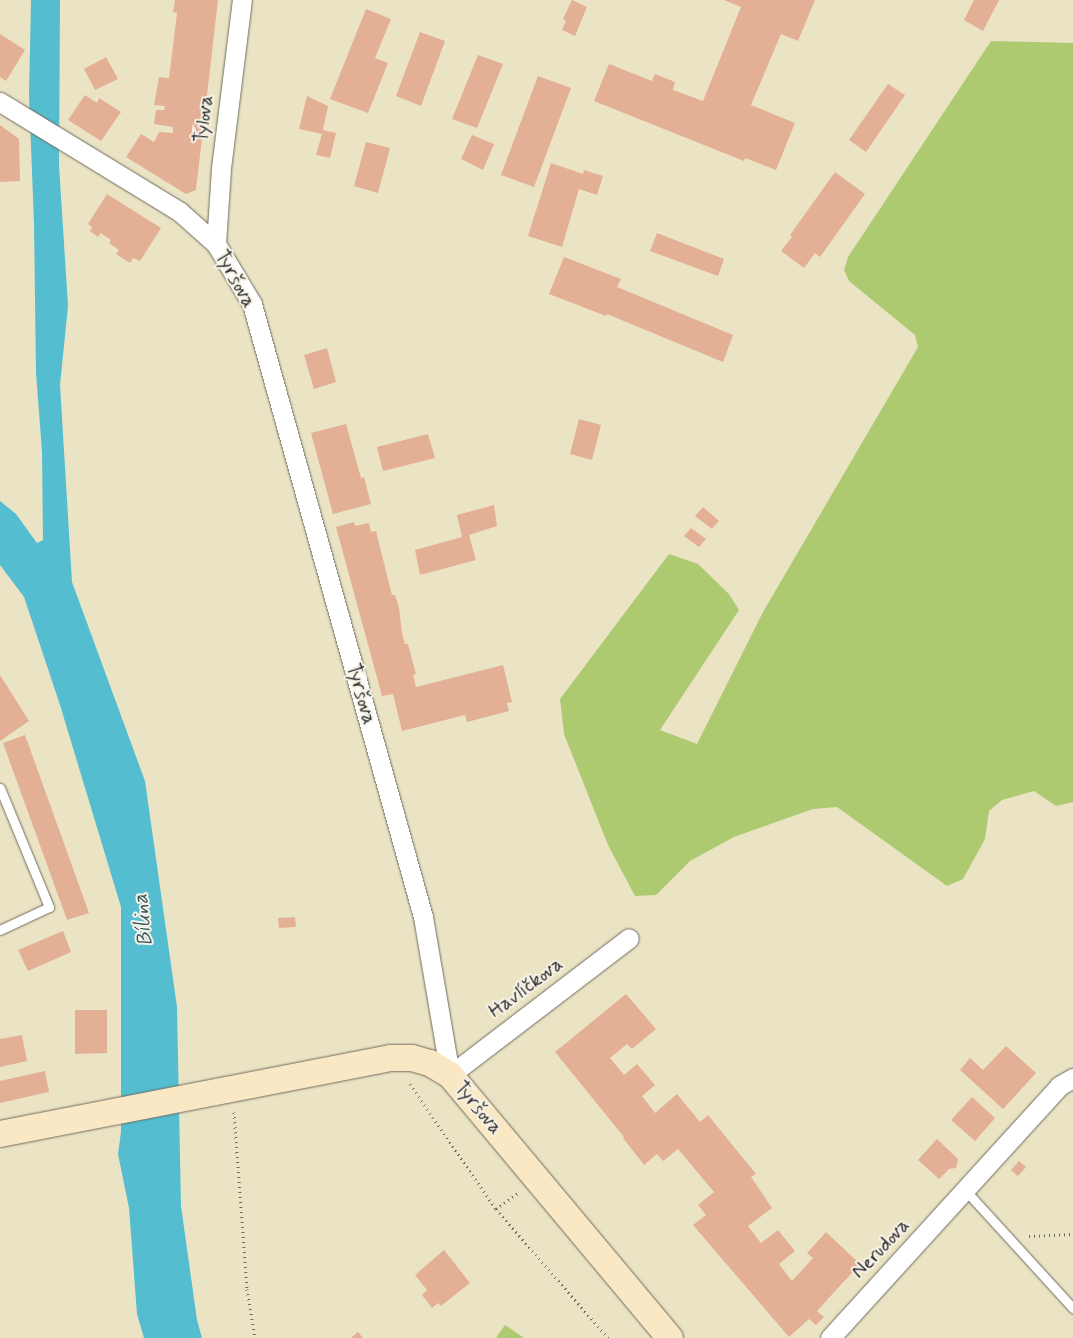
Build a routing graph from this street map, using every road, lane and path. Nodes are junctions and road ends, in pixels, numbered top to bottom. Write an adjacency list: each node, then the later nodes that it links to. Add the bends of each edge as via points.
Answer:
1 (242, 0): 3 (street, Tylova, via 221,168)
2 (0, 102): 3 (street, Tyršova, via 180,212)
3 (216, 244): 7 (street, Tyršova, via 252,304 423,917)
4 (0, 788): 5 (lane, via 49,907)
5 (0, 930)
6 (629, 938): 7 (street, Havlíčkova)
7 (450, 1075): 10 (main road, via 430,1063 412,1058 390,1058); 20 (main road, Tyršova)
8 (1073, 1078): 13 (street, Nerudova, via 1059,1086)
9 (407, 1081): 14 (path)
10 (224, 1090): 11 (main road); 18 (path)
11 (0, 1134)
12 (524, 1188): 14 (path)
13 (966, 1191): 16 (lane); 21 (street, Nerudova)
14 (496, 1209): 19 (path)
15 (1073, 1234): 16 (path)
16 (1009, 1237): 17 (lane)
17 (1073, 1308)
18 (254, 1338)
19 (608, 1338)
20 (670, 1338)
21 (830, 1338)

